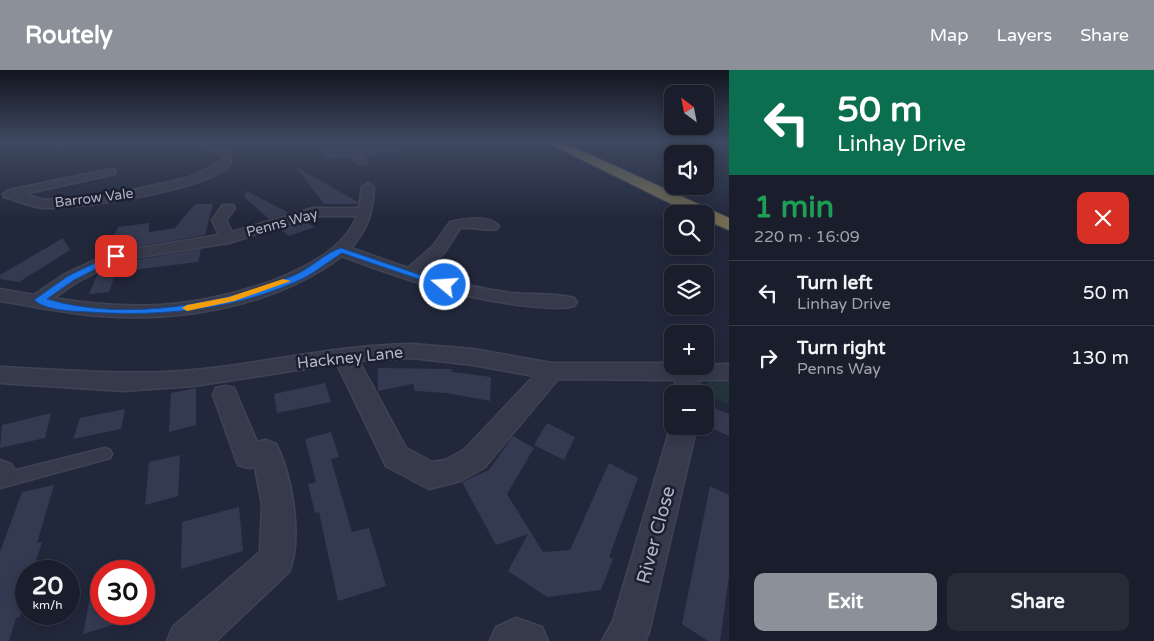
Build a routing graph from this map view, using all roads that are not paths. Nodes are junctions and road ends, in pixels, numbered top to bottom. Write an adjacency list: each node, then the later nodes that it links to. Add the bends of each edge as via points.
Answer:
1 (218, 168): 5 (street, Barrow Vale, via 191,181 110,199 43,204 9,194)
2 (600, 168): 7 (highway)
3 (608, 168): 8 (highway)
4 (626, 168): 13 (highway)
5 (111, 172)
6 (368, 187): 11 (street)
7 (664, 193)
8 (664, 193)
9 (668, 195): 16 (highway)
10 (698, 195): 13 (highway)
11 (366, 207): 18 (street, Penns Way, via 313,212); 19 (street, via 356,233)
12 (228, 208): 18 (street, Penns Way, via 219,220)
13 (729, 213)
14 (449, 217): 15 (street)
15 (470, 222): 17 (street); 20 (street, via 455,225 439,249)
16 (729, 225)
17 (492, 226)
18 (230, 238): 22 (street, Penns Way, via 116,256 71,278)
19 (341, 250): 20 (street); 22 (street, via 301,275 270,288 174,310 65,308)
20 (412, 274): 23 (street, via 494,297 530,302)
21 (0, 295): 22 (street)
22 (39, 300)
23 (567, 302)
24 (344, 355): 25 (street, Hackney Lane, via 412,351 473,357); 25 (street, via 396,457 429,476 450,472 474,458); 29 (street, Hackney Lane, via 194,378 122,382)
25 (552, 371): 26 (street, Hackney Lane)
26 (664, 372)
27 (714, 372): 28 (street, Hackney Lane)
28 (729, 372)
29 (0, 375)
30 (225, 395): 34 (street, via 248,456 266,452 278,505 277,560)
31 (682, 435): 37 (street, River Close, via 629,632)
32 (104, 454): 33 (lane)
33 (0, 476)
34 (187, 641)
35 (510, 641): 36 (street, via 516,638)
36 (528, 641)
37 (622, 641)

